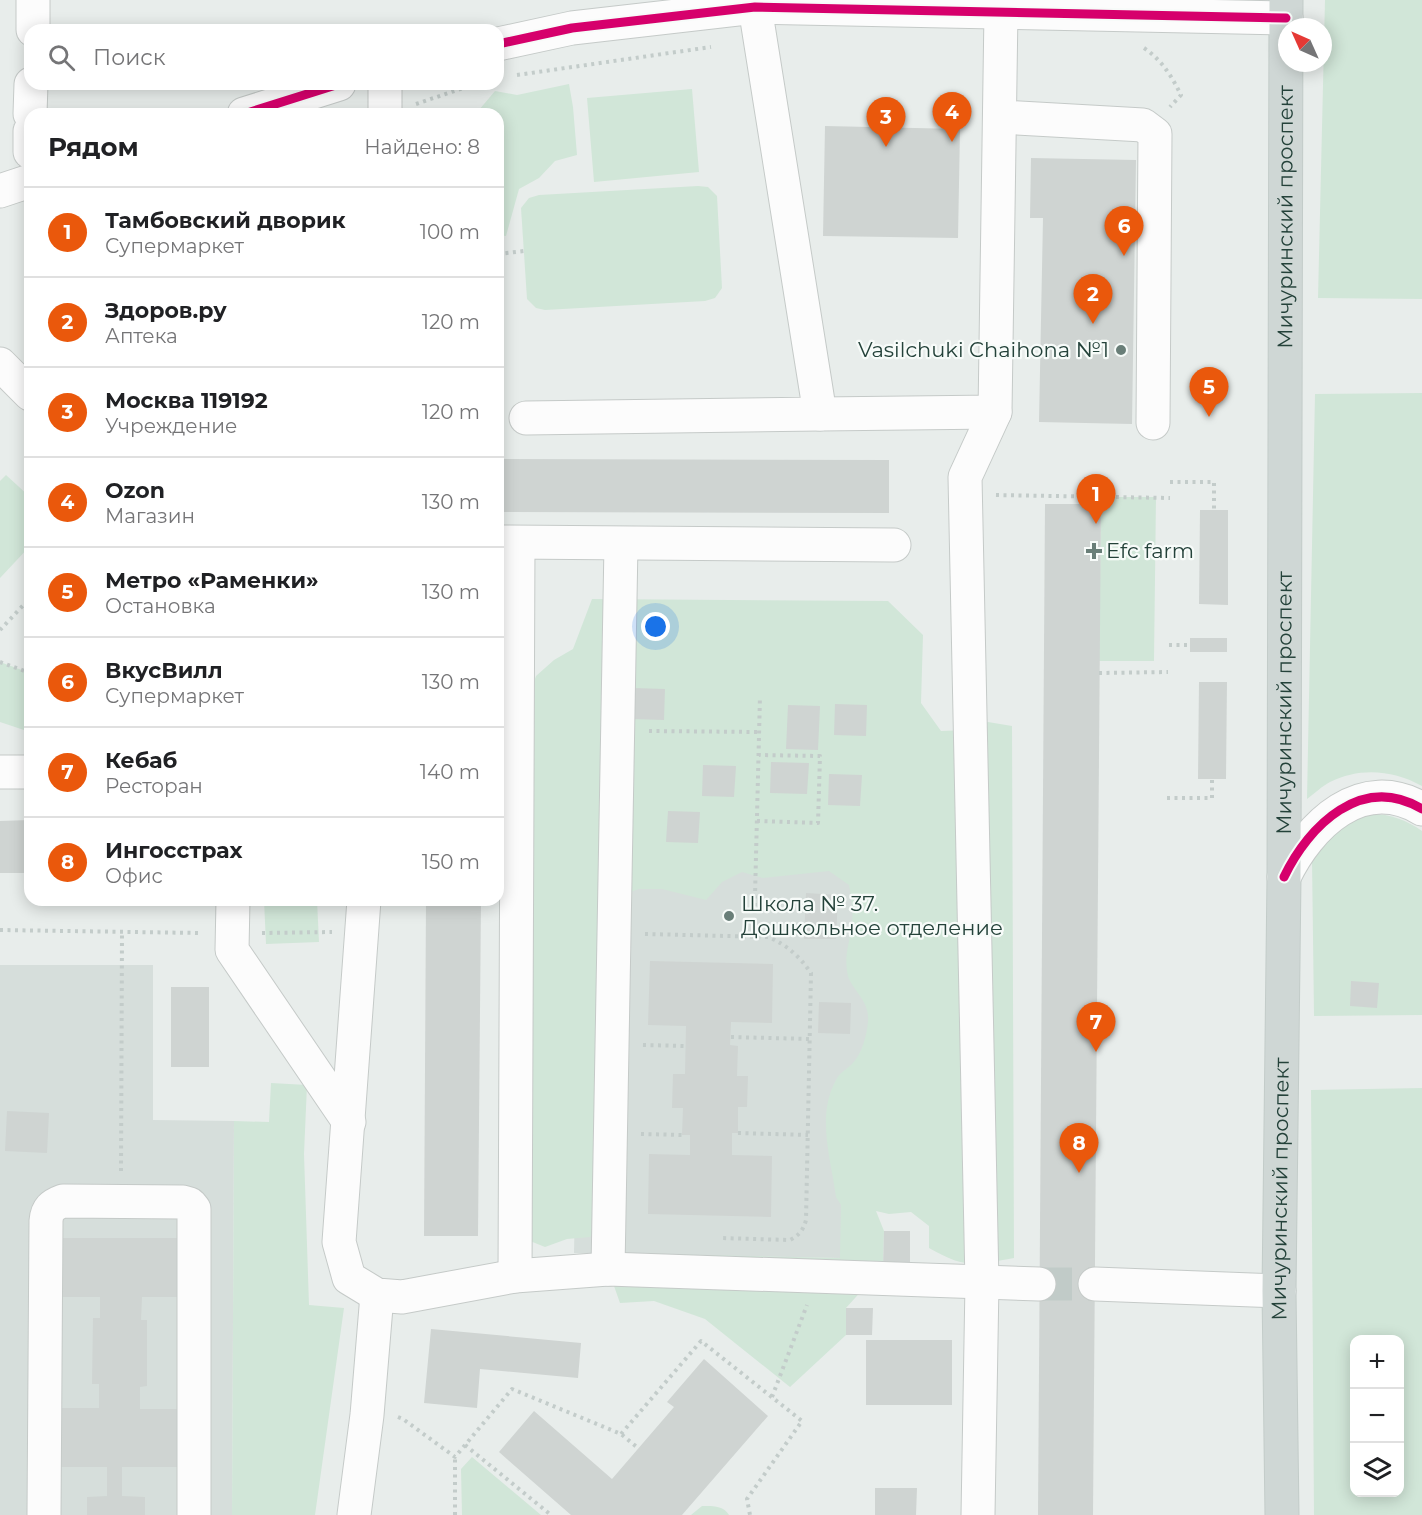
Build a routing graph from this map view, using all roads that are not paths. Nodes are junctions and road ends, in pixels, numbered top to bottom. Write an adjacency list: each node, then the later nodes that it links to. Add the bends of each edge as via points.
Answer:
1 (33, 0): 7 (street)
2 (755, 7): 5 (street); 6 (street); 21 (street)
3 (1121, 7): 4 (street); 6 (street)
4 (1286, 9): 30 (main road, Мичуринский проспект)
5 (609, 11): 8 (street, via 572,28)
6 (1001, 11): 15 (street)
7 (33, 24)
8 (504, 43)
9 (31, 90): 12 (street)
10 (320, 90): 13 (street)
11 (388, 90): 14 (street)
12 (30, 108)
13 (263, 108)
14 (396, 108)
15 (1000, 117): 20 (street); 23 (street, via 1143,124 1155,134)
16 (24, 184): 17 (street)
17 (0, 191)
18 (0, 364): 19 (street)
19 (24, 388)
20 (995, 412): 21 (street); 36 (street, via 965,477)
21 (820, 414): 22 (street)
22 (526, 418)
23 (1152, 423)
24 (508, 543): 25 (street); 35 (street)
25 (621, 544): 26 (street); 34 (street)
26 (894, 545)
27 (0, 772): 28 (street)
28 (24, 772)
29 (1422, 809): 30 (street, via 1394,798 1363,799 1350,804 1322,822 1306,839)
30 (1284, 877): 39 (main road, Мичуринский проспект)
31 (233, 906): 33 (street, via 232,950)
32 (363, 915): 33 (street)
33 (349, 1122): 40 (street, via 339,1242 348,1278)
34 (608, 1269): 35 (street); 36 (street)
35 (515, 1276): 40 (street, via 402,1297)
36 (982, 1283): 37 (street); 44 (street)
37 (1040, 1284)
38 (1095, 1284): 39 (street)
39 (1279, 1291): 45 (main road, Мичуринский проспект)
40 (377, 1295): 43 (street)
41 (44, 1515): 42 (street, via 46,1212 63,1201 183,1202 195,1209)
42 (194, 1515)
43 (354, 1515)
44 (978, 1515)
45 (1282, 1515)

